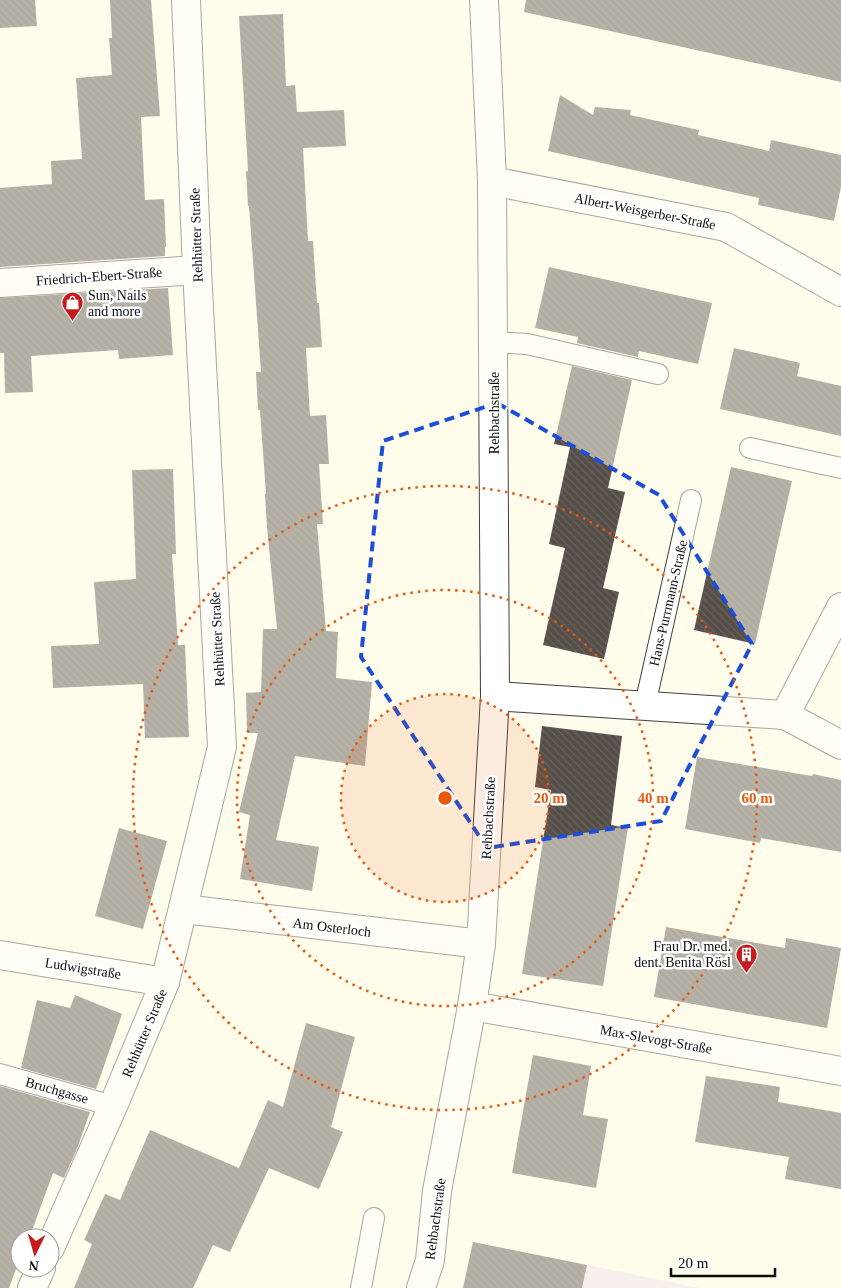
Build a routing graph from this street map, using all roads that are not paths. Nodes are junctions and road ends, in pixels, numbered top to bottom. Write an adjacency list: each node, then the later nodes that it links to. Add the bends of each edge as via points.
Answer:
1 (186, 0): 4 (street, Rehhütter Straße)
2 (484, 0): 3 (street, Rehbachstraße)
3 (492, 181): 6 (street, Albert-Weisgerber-Straße, via 726,227); 7 (street, Rehbachstraße)
4 (197, 270): 5 (street, Friedrich-Ebert-Straße); 17 (street, Rehhütter Straße, via 222,747)
5 (0, 283)
6 (841, 292)
7 (493, 342): 8 (lane, via 527,344); 13 (street, Rehbachstraße)
8 (658, 374)
9 (750, 448): 10 (lane)
10 (841, 468)
11 (692, 500): 14 (lane, Hans-Purrmann-Straße)
12 (841, 607): 15 (street)
13 (494, 696): 14 (street); 18 (street, Rehbachstraße)
14 (645, 705): 15 (street)
15 (785, 714): 16 (street)
16 (841, 745)
17 (184, 909): 18 (street, Am Osterloch); 20 (street, Rehhütter Straße)
18 (481, 944): 21 (street, Rehbachstraße)
19 (0, 954): 20 (street, Ludwigstraße)
20 (165, 982): 24 (street, Rehhütter Straße)
21 (472, 1006): 22 (street, Max-Slevogt-Straße); 28 (street, Rehbachstraße, via 437,1190 430,1260)
22 (841, 1071)
23 (0, 1074): 24 (lane, Bruchgasse)
24 (113, 1106): 26 (street, Rehhütter Straße)
25 (374, 1218): 27 (lane)
26 (59, 1228)
27 (361, 1288)
28 (421, 1288)

